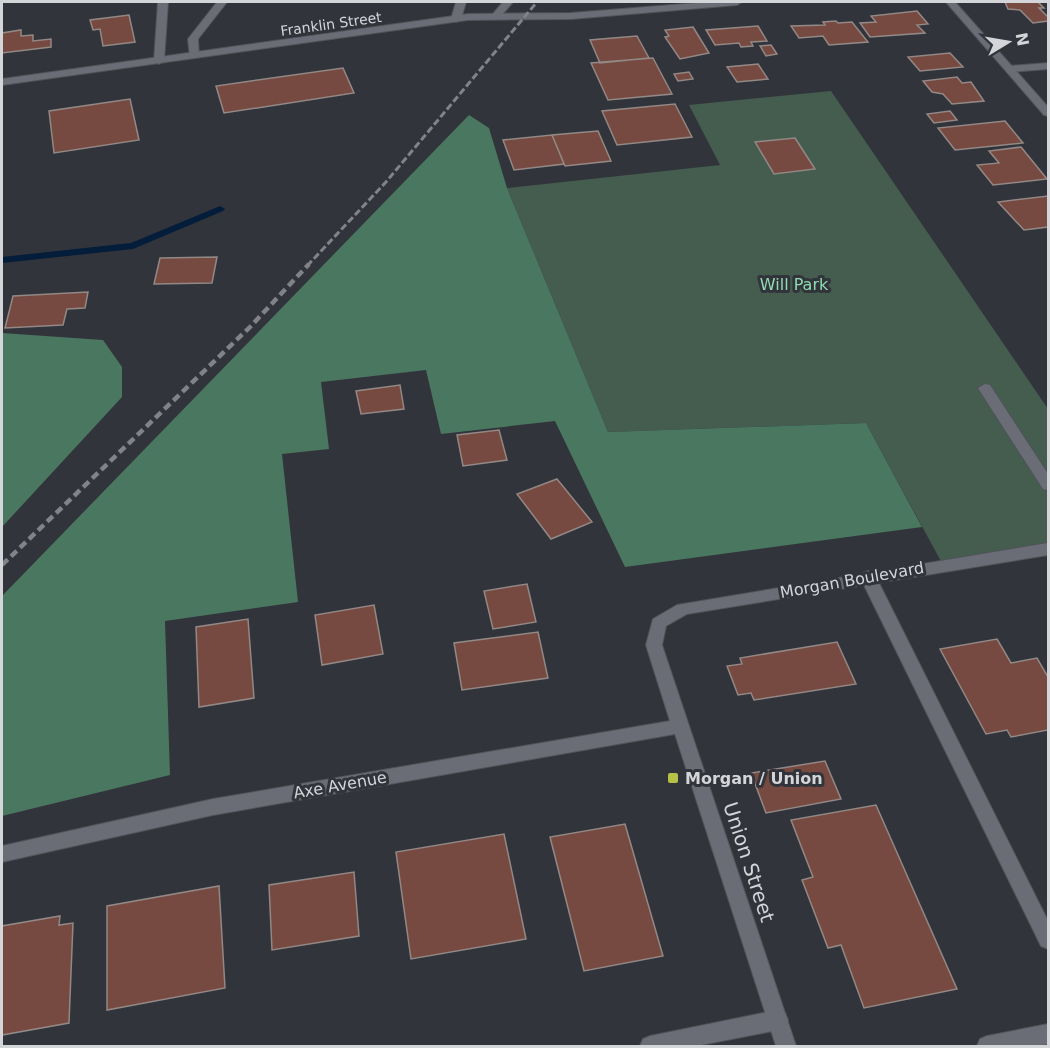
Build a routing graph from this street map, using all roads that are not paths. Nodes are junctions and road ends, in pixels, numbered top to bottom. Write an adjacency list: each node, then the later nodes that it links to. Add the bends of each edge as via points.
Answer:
1 (163, 2): 11 (street)
2 (222, 2): 10 (street, via 192,39)
3 (461, 2): 9 (street)
4 (508, 2): 8 (street)
5 (736, 2): 7 (street, Franklin Street)
6 (950, 2): 13 (street)
7 (672, 4): 8 (street, Franklin Street, via 571,16)
8 (497, 15): 9 (street, Franklin Street)
9 (456, 19): 10 (street, Franklin Street)
10 (194, 56): 11 (street, Franklin Street)
11 (159, 61): 14 (street, Franklin Street)
12 (1048, 66): 13 (street)
13 (1010, 69): 15 (street)
14 (2, 82)
15 (1048, 113)
16 (985, 388): 17 (street)
17 (1048, 485)
18 (1048, 549): 19 (street, Morgan Boulevard)
19 (868, 577): 20 (street, Morgan Boulevard, via 683,609); 23 (street)
20 (659, 623): 21 (street, Union Street, via 654,645)
21 (680, 726): 22 (street, Axe Avenue, via 213,807); 24 (street, Union Street)
22 (2, 854)
23 (1048, 940)
24 (778, 1020): 26 (street); 27 (street, Union Street)
25 (1048, 1034): 28 (street)
26 (650, 1047)
27 (786, 1047)
28 (987, 1047)

